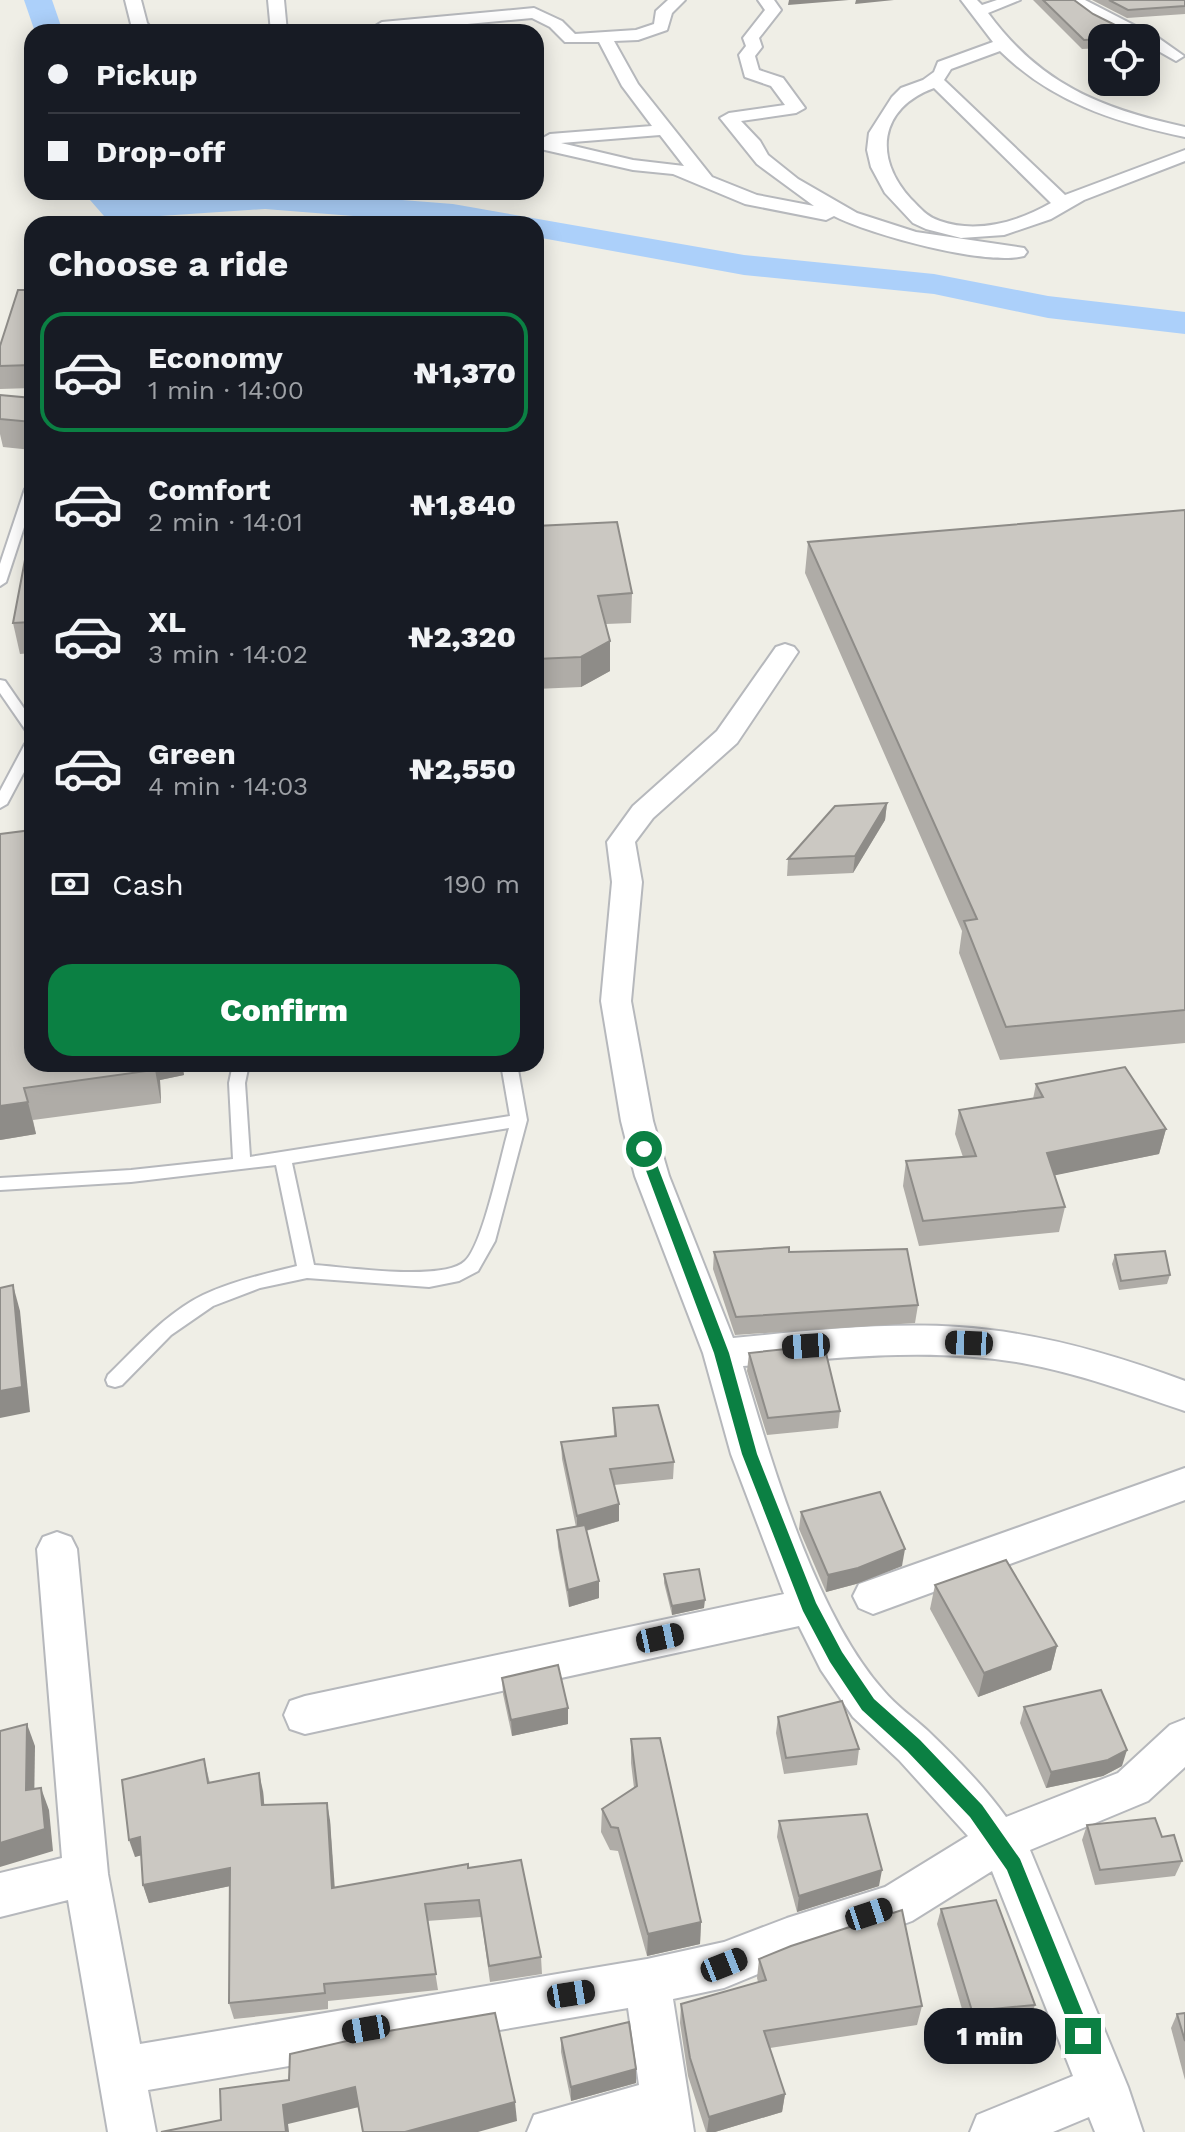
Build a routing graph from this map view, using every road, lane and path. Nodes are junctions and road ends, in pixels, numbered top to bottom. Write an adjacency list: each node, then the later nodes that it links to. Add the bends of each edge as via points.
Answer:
1 (133, 0): 9 (street)
2 (276, 0): 10 (street)
3 (677, 0): 12 (street, via 664,11 661,27)
4 (766, 0): 23 (street, via 773,10 751,38 751,73 777,82 796,108 729,118 755,145 760,158)
5 (1012, 0): 7 (street)
6 (1075, 0): 14 (street, via 1101,19 1144,34)
7 (974, 6): 13 (street)
8 (533, 7): 11 (street); 12 (street, via 571,39)
9 (139, 24)
10 (278, 24)
11 (381, 24)
12 (604, 37): 16 (street)
13 (1003, 44): 15 (street, via 954,60); 17 (street, via 1066,96)
14 (1176, 56)
15 (934, 79): 22 (street); 24 (street, via 898,101 878,133 876,150 880,167)
16 (662, 130): 18 (street); 21 (street)
17 (1185, 132)
18 (544, 142)
19 (544, 144): 21 (street)
20 (1185, 155): 22 (street)
21 (704, 179): 23 (street, via 752,200)
22 (1064, 205): 24 (street, via 997,231)
23 (845, 217): 24 (street)
24 (919, 232): 25 (street, via 958,247)
25 (1017, 252)
26 (24, 510): 27 (lane)
27 (0, 582)
28 (785, 652): 40 (street, via 727,737 643,812 621,842 627,882 616,1001 637,1121 652,1176)
29 (0, 684): 30 (lane)
30 (24, 718)
31 (24, 759): 32 (lane)
32 (0, 804)
33 (239, 1072): 37 (lane)
34 (510, 1072): 35 (lane)
35 (519, 1120): 36 (lane); 39 (lane, via 486,1241 472,1266 429,1280)
36 (283, 1159): 37 (lane); 39 (lane)
37 (242, 1164): 38 (lane, via 96,1181)
38 (0, 1184)
39 (307, 1271): 41 (lane, via 207,1301 165,1330)
40 (721, 1353): 42 (street, via 890,1340 996,1345 1084,1364); 46 (street, via 750,1454)
41 (115, 1380)
42 (1185, 1396)
43 (1185, 1484): 45 (street)
44 (57, 1549): 50 (street)
45 (873, 1596)
46 (809, 1606): 47 (street); 49 (street, via 868,1704 976,1811)
47 (305, 1715)
48 (1185, 1739): 49 (street, via 1133,1787)
49 (998, 1842): 52 (street, via 896,1905 724,1965); 54 (street, via 1014,1865)
50 (86, 1874): 51 (street); 53 (street)
51 (0, 1895)
52 (647, 1982): 53 (street); 55 (street)
53 (122, 2071): 56 (street)
54 (1104, 2087): 58 (street); 59 (street)
55 (667, 2117): 57 (street)
56 (132, 2132)
57 (551, 2132)
58 (994, 2132)
59 (1119, 2132)

